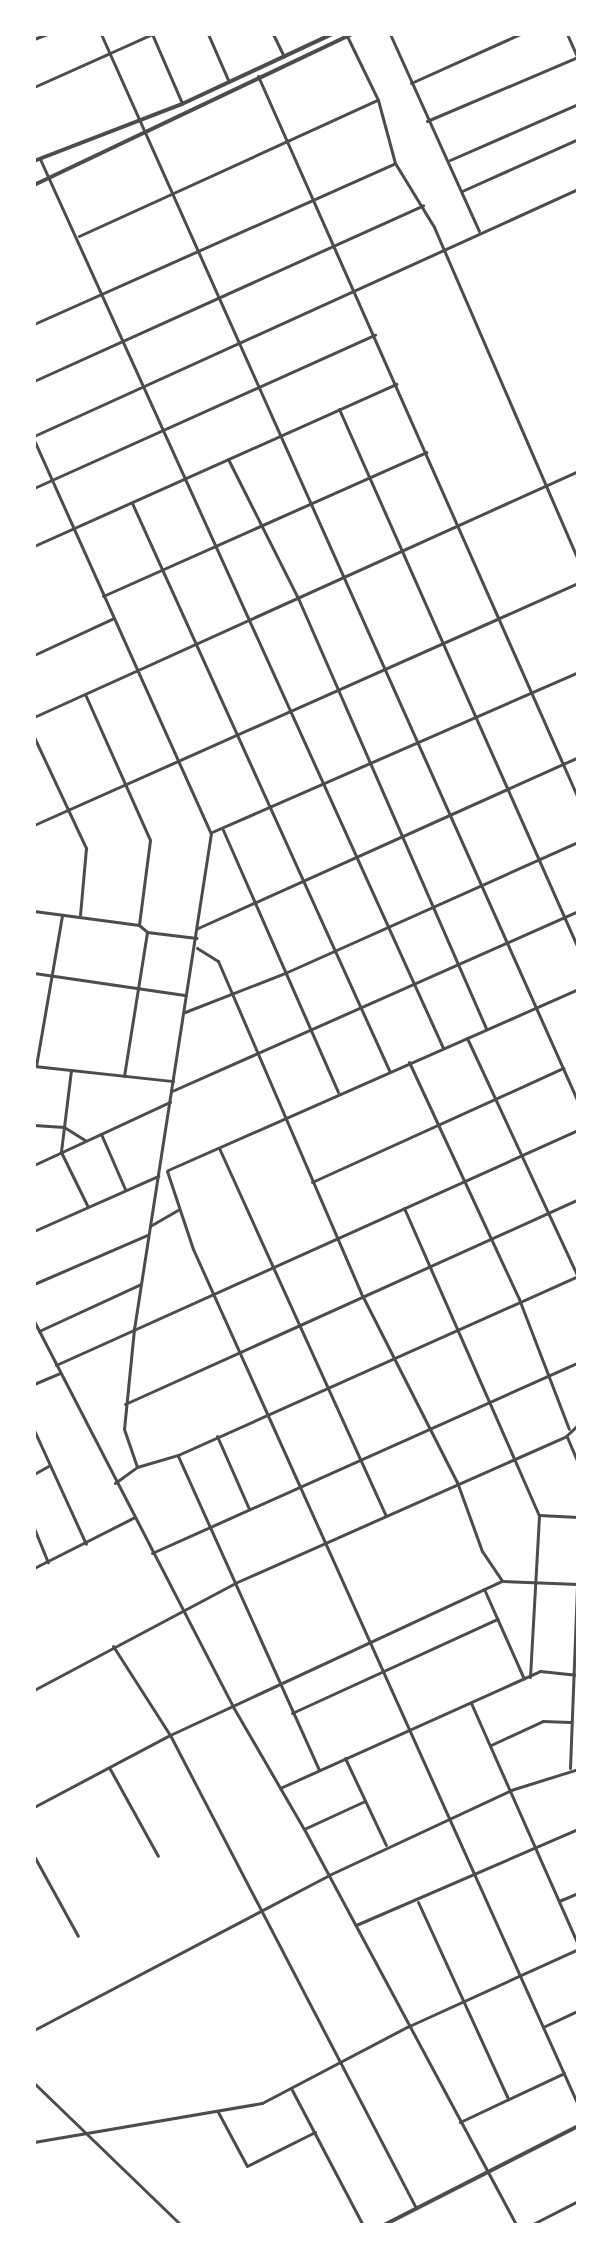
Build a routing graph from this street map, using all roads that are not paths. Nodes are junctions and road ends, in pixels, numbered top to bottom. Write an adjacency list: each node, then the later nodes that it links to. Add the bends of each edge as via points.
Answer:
1 (47, 34): 10 (street)
2 (101, 34): 11 (street)
3 (208, 34): 15 (street)
4 (273, 34): 12 (street)
5 (332, 34): 12 (street)
6 (390, 34): 16 (street)
7 (520, 34): 16 (street)
8 (567, 34): 13 (street)
9 (349, 35): 14 (street); 18 (street)
10 (34, 39)
11 (110, 53): 17 (street); 19 (street, via 152,34); 21 (street)
12 (284, 57): 15 (street)
13 (578, 58): 22 (street)
14 (258, 76): 23 (street); 25 (street)
15 (229, 82): 19 (street)
16 (411, 83): 22 (street)
17 (34, 87)
18 (378, 100): 25 (street); 28 (street)
19 (182, 104): 21 (street)
20 (578, 104): 27 (street)
21 (139, 119): 23 (street); 26 (street)
22 (427, 121): 27 (street)
23 (143, 131): 29 (street); 33 (street)
24 (578, 139): 32 (street)
25 (288, 142): 33 (street); 34 (street)
26 (37, 160): 29 (street)
27 (448, 160): 32 (street)
28 (395, 163): 34 (street); 35 (street)
29 (49, 178): 30 (street); 37 (street)
30 (34, 185)
31 (578, 189): 36 (street)
32 (462, 191): 36 (street)
33 (170, 194): 37 (street); 40 (street)
34 (312, 199): 38 (street); 40 (street)
35 (423, 205): 38 (street); 39 (street)
36 (479, 231): 39 (street)
37 (77, 237): 42 (street)
38 (335, 245): 41 (street); 43 (street)
39 (443, 250): 41 (street); 63 (street)
40 (196, 251): 42 (street); 43 (street)
41 (354, 291): 45 (street); 47 (street)
42 (103, 293): 44 (street); 46 (street)
43 (217, 299): 46 (street); 47 (street)
44 (34, 324)
45 (375, 335): 49 (street); 51 (street)
46 (123, 339): 48 (street); 50 (street)
47 (237, 344): 50 (street); 51 (street)
48 (34, 381)
49 (396, 384): 52 (street); 56 (street)
50 (144, 385): 53 (street); 55 (street)
51 (256, 389): 53 (street); 54 (street)
52 (339, 409): 54 (street); 60 (street)
53 (164, 430): 59 (street); 61 (street)
54 (278, 437): 57 (street); 65 (street)
55 (34, 438): 61 (street)
56 (426, 452): 60 (street); 67 (street)
57 (228, 459): 59 (street); 66 (street)
58 (578, 471): 63 (street)
59 (186, 478): 64 (street); 70 (street)
60 (367, 479): 65 (street); 71 (street)
61 (51, 480): 62 (street); 68 (street)
62 (34, 488)
63 (545, 488): 67 (street); 72 (street)
64 (132, 503): 68 (street); 73 (street)
65 (311, 503): 66 (street); 74 (street)
66 (263, 523): 70 (street); 77 (street)
67 (457, 527): 71 (street); 78 (street)
68 (73, 529): 69 (street); 76 (street)
69 (34, 546)
70 (218, 546): 73 (street); 80 (street)
71 (402, 552): 74 (street); 81 (street)
72 (578, 560)
73 (165, 567): 76 (street); 82 (street)
74 (342, 578): 77 (street); 84 (street)
75 (578, 583): 78 (street)
76 (103, 596): 79 (street)
77 (298, 598): 80 (street); 87 (street)
78 (498, 618): 81 (street); 88 (street)
79 (112, 619): 83 (street); 85 (street)
80 (251, 619): 82 (street); 90 (street)
81 (443, 641): 84 (street); 92 (street)
82 (197, 644): 85 (street); 93 (street)
83 (34, 655)
84 (382, 669): 87 (street); 95 (street)
85 (137, 671): 89 (street); 97 (street)
86 (578, 672): 88 (street)
87 (336, 691): 90 (street); 99 (street)
88 (531, 693): 92 (street); 98 (street)
89 (85, 694): 91 (street); 101 (street)
90 (291, 710): 93 (street); 100 (street)
91 (34, 717)
92 (474, 718): 95 (street); 102 (street)
93 (239, 733): 97 (street); 104 (street)
94 (34, 737): 105 (street)
95 (416, 744): 99 (street); 106 (street)
96 (578, 757): 98 (street)
97 (179, 760): 101 (street); 109 (street)
98 (562, 763): 102 (street); 103 (street)
99 (371, 765): 100 (street); 110 (street)
100 (327, 783): 104 (street); 112 (street)
101 (125, 785): 105 (street); 123 (street, via 151,846)
102 (505, 788): 106 (street); 113 (street)
103 (578, 798)
104 (272, 807): 108 (street); 114 (street)
105 (69, 810): 107 (street); 121 (street, via 87,856)
106 (447, 814): 110 (street); 115 (street)
107 (34, 825)
108 (223, 830): 109 (street); 116 (street)
109 (211, 833): 125 (street)
110 (402, 835): 112 (street); 117 (street)
111 (578, 843): 113 (street)
112 (358, 854): 114 (street); 124 (street)
113 (537, 860): 115 (street); 122 (street)
114 (303, 878): 116 (street); 131 (street)
115 (479, 886): 117 (street); 128 (street)
116 (254, 900): 125 (street); 134 (street)
117 (431, 908): 124 (street); 132 (street)
118 (34, 911): 120 (street)
119 (578, 911): 122 (street)
120 (62, 915): 121 (street); 135 (street)
121 (80, 915): 123 (street)
122 (563, 917): 128 (street); 130 (street)
123 (139, 925): 126 (street)
124 (387, 927): 131 (street); 136 (street)
125 (198, 928): 127 (street)
126 (147, 932): 127 (street); 137 (street)
127 (197, 938): 129 (street)
128 (505, 942): 132 (street); 141 (street)
129 (196, 947): 139 (street, via 218,961); 140 (street)
130 (578, 948)
131 (335, 949): 134 (street); 142 (street)
132 (460, 965): 136 (street); 144 (street)
133 (34, 973): 135 (street)
134 (285, 973): 139 (street); 145 (street)
135 (53, 975): 137 (street); 150 (street)
136 (416, 983): 142 (street); 147 (street)
137 (138, 989): 140 (street); 154 (street)
138 (578, 989): 141 (street)
139 (234, 994): 143 (street); 148 (street)
140 (186, 995): 143 (street)
141 (536, 1007): 144 (street); 151 (street)
142 (362, 1008): 145 (street); 153 (street)
143 (184, 1013): 155 (street)
144 (486, 1029): 146 (street)
145 (310, 1031): 148 (street); 157 (street)
146 (466, 1037): 147 (street); 158 (street)
147 (443, 1048): 149 (street)
148 (258, 1053): 156 (street); 161 (street)
149 (409, 1061): 153 (street); 163 (street)
150 (35, 1066): 152 (street)
151 (563, 1068): 158 (street); 160 (street)
152 (71, 1070): 154 (street); 164 (street)
153 (389, 1070): 157 (street)
154 (124, 1076): 155 (street)
155 (173, 1081): 156 (street)
156 (172, 1092): 159 (street)
157 (338, 1092): 161 (street)
158 (498, 1098): 163 (street); 170 (street)
159 (170, 1102): 166 (street); 173 (street)
160 (578, 1102)
161 (285, 1117): 168 (street); 174 (street)
162 (34, 1125): 164 (street)
163 (438, 1125): 174 (street); 175 (street)
164 (64, 1127): 167 (street); 169 (street)
165 (578, 1130): 170 (street)
166 (101, 1134): 167 (street); 176 (street)
167 (85, 1140): 169 (street)
168 (219, 1147): 172 (street); 188 (street)
169 (61, 1152): 171 (street); 178 (street)
170 (523, 1155): 175 (street); 181 (street)
171 (34, 1165)
172 (167, 1171): 173 (street); 180 (street)
173 (160, 1175): 176 (street); 182 (street)
174 (311, 1182): 185 (street)
175 (465, 1182): 179 (street); 186 (street)
176 (126, 1190): 178 (street)
177 (578, 1199): 181 (street)
178 (88, 1207): 183 (street)
179 (404, 1208): 185 (street); 187 (street)
180 (178, 1210): 182 (street); 192 (street)
181 (549, 1212): 186 (street); 189 (street)
182 (150, 1226): 184 (street)
183 (34, 1231)
184 (147, 1235): 190 (street); 191 (street)
185 (336, 1239): 188 (street); 193 (street)
186 (490, 1239): 187 (street); 194 (street)
187 (430, 1267): 193 (street); 198 (street)
188 (274, 1268): 192 (street); 196 (street)
189 (578, 1276): 194 (street)
190 (34, 1284)
191 (141, 1284): 197 (street); 199 (street)
192 (214, 1294): 197 (street); 200 (street)
193 (363, 1297): 196 (street); 201 (street)
194 (519, 1299): 198 (street); 205 (street)
195 (34, 1323): 199 (street)
196 (300, 1325): 200 (street); 207 (street)
197 (134, 1329): 203 (street); 209 (street)
198 (455, 1330): 201 (street); 208 (street)
199 (39, 1331): 203 (street)
200 (240, 1352): 209 (street); 210 (street)
201 (391, 1358): 207 (street); 212 (street)
202 (578, 1362): 205 (street)
203 (56, 1365): 204 (street)
204 (60, 1372): 206 (street); 225 (street)
205 (547, 1376): 208 (street); 213 (street)
206 (34, 1384)
207 (328, 1387): 210 (street); 219 (street)
208 (488, 1399): 212 (street); 218 (street)
209 (125, 1404): 222 (street, via 126,1444)
210 (268, 1414): 215 (street); 226 (street)
211 (578, 1425): 213 (street)
212 (427, 1427): 219 (street); 224 (street)
213 (569, 1429): 216 (street)
214 (34, 1430): 221 (street)
215 (217, 1436): 217 (street); 227 (street)
216 (566, 1436): 218 (street); 220 (street)
217 (178, 1455): 222 (street); 232 (street)
218 (515, 1455): 224 (street); 228 (street)
219 (360, 1459): 226 (street); 229 (street)
220 (578, 1463)
221 (50, 1465): 223 (street); 235 (street)
222 (137, 1467): 225 (street)
223 (34, 1474)
224 (457, 1482): 229 (street); 239 (street, via 482,1551)
225 (115, 1483): 231 (street)
226 (301, 1486): 227 (street); 234 (street)
227 (249, 1509): 232 (street)
228 (539, 1515): 230 (street); 241 (street)
229 (386, 1516): 234 (street)
230 (578, 1517)
231 (133, 1518): 235 (street); 236 (street)
232 (210, 1526): 236 (street); 240 (street)
233 (34, 1528): 237 (street)
234 (324, 1543): 240 (street); 246 (street)
235 (86, 1544): 237 (street)
236 (152, 1553): 244 (street)
237 (48, 1562): 238 (street)
238 (34, 1568)
239 (502, 1581): 241 (street); 243 (street)
240 (235, 1583): 244 (street); 252 (street)
241 (536, 1583): 242 (street); 250 (street)
242 (578, 1584): 249 (street)
243 (484, 1589): 245 (street); 246 (street)
244 (184, 1609): 247 (street); 255 (street)
245 (497, 1619): 248 (street); 251 (street)
246 (367, 1643): 248 (street); 252 (street)
247 (113, 1646): 253 (street); 259 (street)
248 (384, 1668): 256 (street); 258 (street)
249 (577, 1675): 250 (street, via 540,1671); 257 (street)
250 (530, 1677): 251 (street)
251 (524, 1679): 254 (street)
252 (279, 1683): 255 (street); 256 (street)
253 (34, 1690)
254 (471, 1702): 258 (street); 260 (street)
255 (232, 1705): 259 (street); 266 (street)
256 (292, 1713): 265 (street)
257 (570, 1722): 260 (street, via 543,1721); 263 (street)
258 (413, 1727): 261 (street); 270 (street)
259 (170, 1735): 262 (street); 282 (street)
260 (491, 1745): 267 (street)
261 (345, 1758): 265 (street); 268 (street)
262 (109, 1768): 269 (street); 276 (street)
263 (570, 1769): 264 (street); 267 (street)
264 (578, 1769)
265 (319, 1770): 266 (street)
266 (280, 1788): 271 (street)
267 (511, 1790): 270 (street); 273 (street)
268 (365, 1801): 271 (street); 274 (street)
269 (34, 1807)
270 (450, 1818): 274 (street); 277 (street)
271 (304, 1829): 278 (street)
272 (578, 1829): 273 (street)
273 (534, 1845): 277 (street); 281 (street)
274 (387, 1847): 278 (street)
275 (34, 1856): 284 (street)
276 (158, 1856)
277 (474, 1874): 280 (street); 286 (street)
278 (329, 1875): 282 (street); 283 (street)
279 (578, 1893): 281 (street)
280 (417, 1901): 283 (street); 287 (street)
281 (559, 1901): 285 (street)
282 (261, 1908): 291 (street); 292 (street)
283 (356, 1925): 289 (street)
284 (78, 1936)
285 (578, 1947): 286 (street)
286 (518, 1975): 287 (street); 290 (street)
287 (462, 2002): 289 (street); 296 (street)
288 (578, 2011): 290 (street)
289 (407, 2027): 292 (street); 299 (street)
290 (543, 2027): 293 (street)
291 (34, 2030)
292 (340, 2063): 295 (street); 306 (street)
293 (564, 2073): 296 (street); 297 (street)
294 (34, 2083): 302 (street)
295 (292, 2090): 298 (street, via 262,2103); 301 (street)
296 (508, 2099): 299 (street)
297 (578, 2105)
298 (217, 2111): 301 (street, via 247,2166); 302 (street)
299 (460, 2122): 304 (street)
300 (578, 2126): 304 (street)
301 (315, 2132): 308 (street)
302 (87, 2133): 303 (street); 307 (street)
303 (34, 2142)
304 (488, 2171): 306 (street); 310 (street)
305 (578, 2201): 311 (street)
306 (416, 2208): 309 (street)
307 (181, 2225)
308 (363, 2225)
309 (384, 2225)
310 (516, 2225)
311 (531, 2225)

